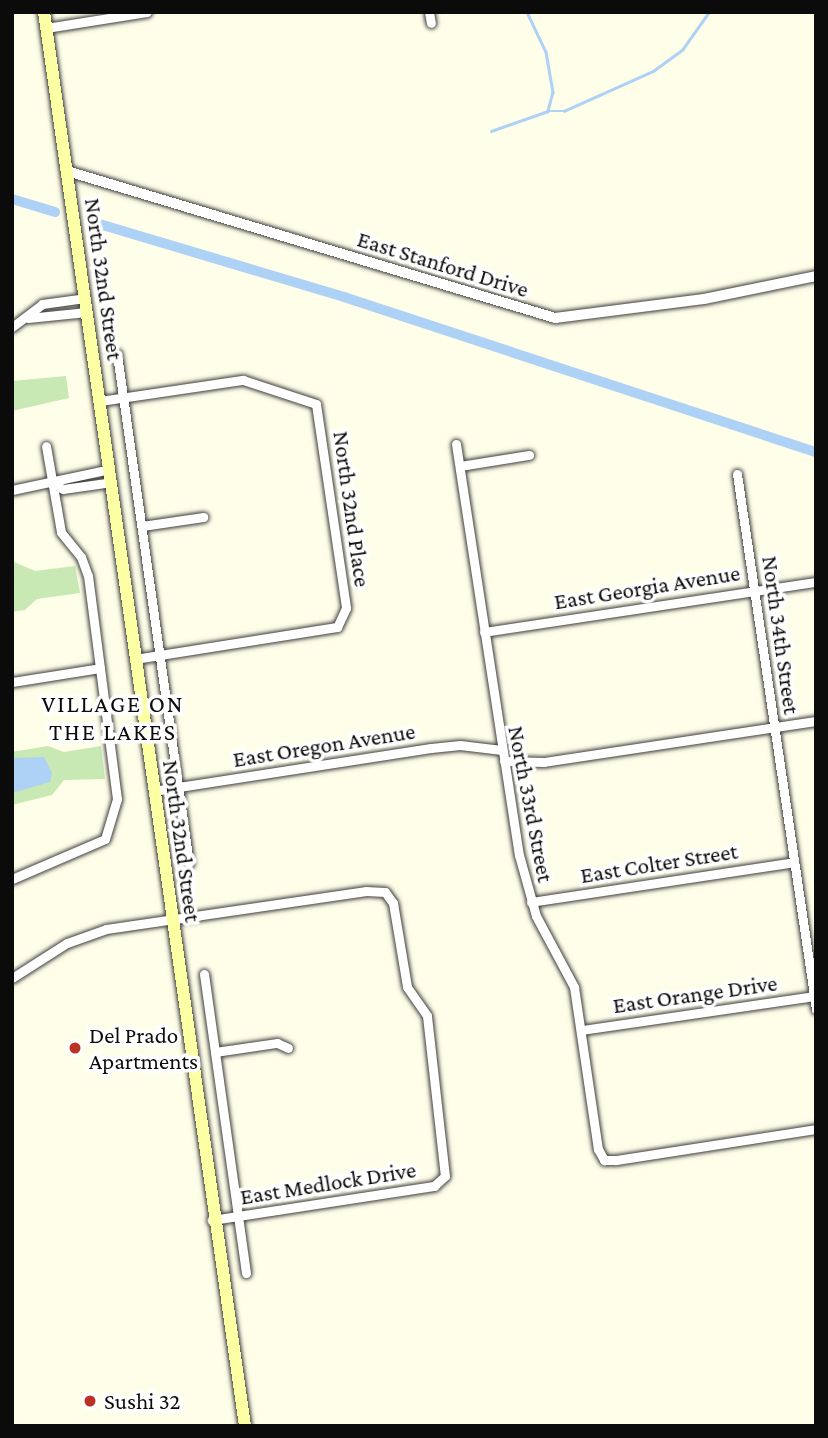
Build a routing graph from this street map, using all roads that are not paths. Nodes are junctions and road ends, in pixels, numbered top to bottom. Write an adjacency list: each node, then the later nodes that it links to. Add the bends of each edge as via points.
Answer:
1 (44, 12): 5 (main road, North 32nd Street)
2 (147, 12): 5 (street)
3 (429, 12): 4 (street)
4 (431, 23)
5 (46, 28): 6 (main road, North 32nd Street)
6 (67, 171): 7 (street, East Stanford Drive, via 555,318 704,299); 8 (main road, North 32nd Street)
7 (816, 276)
8 (85, 298): 9 (main road, North 32nd Street); 10 (street, via 42,304)
9 (87, 312): 10 (street); 14 (main road, North 32nd Street)
10 (28, 318): 11 (street)
11 (12, 327)
12 (117, 354): 13 (street, North 32nd Street)
13 (123, 397): 14 (street); 27 (street, North 32nd Street); 31 (street, North 32nd Place, via 243,380 316,404 344,619 337,626)
14 (100, 401): 19 (main road, North 32nd Street)
15 (456, 444): 18 (street, North 33rd Street)
16 (46, 446): 23 (street)
17 (529, 455): 18 (street)
18 (460, 466): 30 (street, North 33rd Street)
19 (110, 469): 20 (street); 22 (main road, North 32nd Street)
20 (74, 474): 23 (street); 24 (street)
21 (737, 474): 29 (street, North 34th Street)
22 (112, 482): 24 (street); 32 (main road, North 32nd Street)
23 (52, 484): 24 (street); 25 (street); 33 (street, via 61,533 81,557 89,576)
24 (75, 488)
25 (12, 490)
26 (202, 517): 27 (street)
27 (142, 526): 31 (street, North 32nd Street)
28 (816, 582): 29 (street, East Georgia Avenue)
29 (755, 590): 30 (street, East Georgia Avenue); 36 (street, North 34th Street)
30 (484, 632): 37 (street, North 33rd Street)
31 (160, 654): 32 (street); 39 (street, North 32nd Street)
32 (135, 659): 40 (main road, North 32nd Street)
33 (100, 668): 34 (street); 43 (street, via 116,779 115,814 104,839)
34 (12, 682)
35 (816, 721): 36 (street)
36 (775, 727): 38 (street, via 544,762); 41 (street, North 34th Street)
37 (502, 750): 38 (street, North 33rd Street); 39 (street, East Oregon Avenue, via 460,745 431,748)
38 (504, 761): 44 (street, North 33rd Street)
39 (178, 787): 40 (street, East Oregon Avenue); 42 (street, North 32nd Street)
40 (153, 791): 45 (main road, North 32nd Street)
41 (794, 862): 44 (street, East Colter Street); 48 (street, North 34th Street)
42 (189, 863)
43 (12, 879)
44 (531, 902): 50 (street, North 33rd Street, via 574,987)
45 (172, 919): 47 (street, via 106,929 67,943); 54 (street, East Medlock Drive, via 385,892 393,903 407,987 427,1016 445,1176 434,1186); 55 (main road, North 32nd Street)
46 (204, 974): 52 (street)
47 (12, 978)
48 (814, 996): 49 (street, North 34th Street); 50 (street, East Orange Drive)
49 (816, 1009)
50 (582, 1030): 53 (street, North 33rd Street, via 598,1149 604,1160)
51 (288, 1048): 52 (street, via 277,1043)
52 (215, 1052): 54 (street)
53 (816, 1129)
54 (237, 1216): 55 (street, East Medlock Drive); 56 (street)
55 (212, 1220): 57 (main road, North 32nd Street)
56 (246, 1273)
57 (245, 1426)

